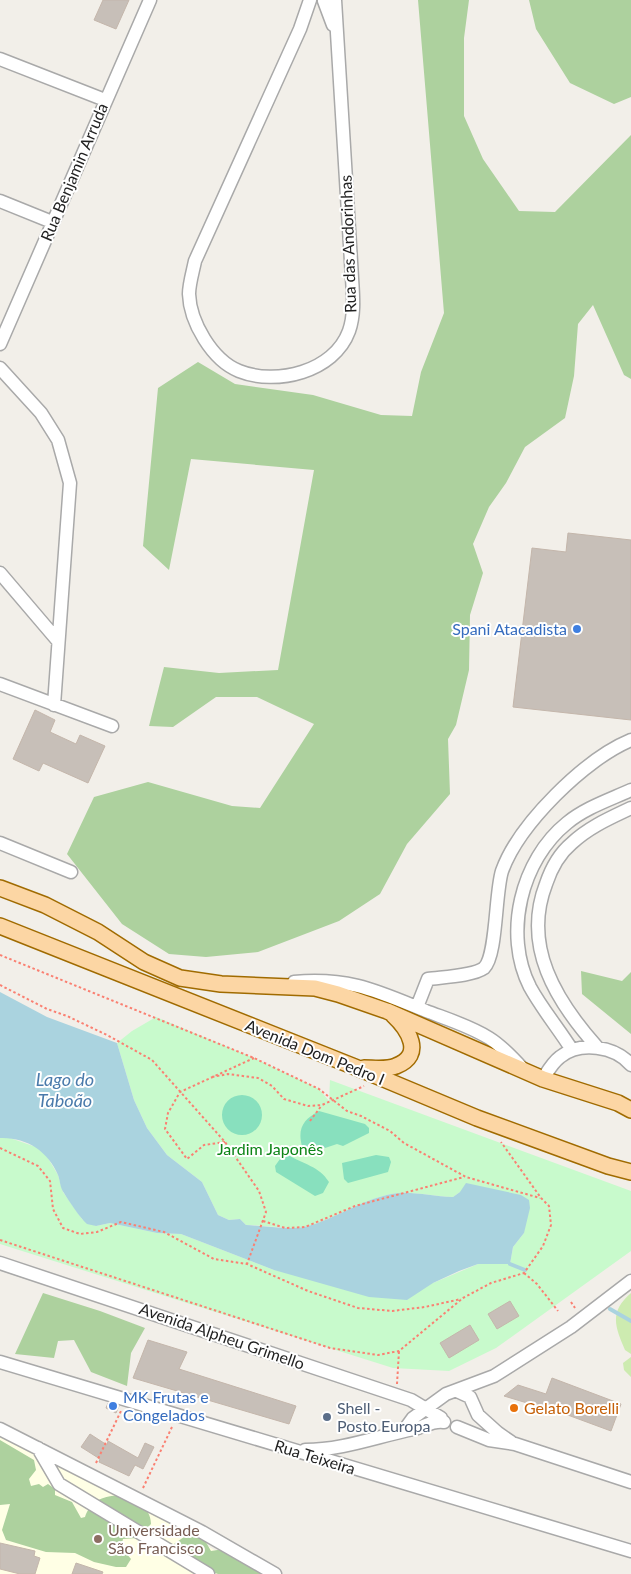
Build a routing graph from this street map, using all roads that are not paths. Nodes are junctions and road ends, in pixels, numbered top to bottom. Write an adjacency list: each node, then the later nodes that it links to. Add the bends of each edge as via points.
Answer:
1 (150, 0): 6 (street, Rua Benjamin Arruda)
2 (310, 0): 4 (street, Rua das Andorinhas)
3 (325, 0): 4 (street, Rua das Andorinhas); 4 (street, Rua das Andorinhas, via 337,13 353,306 349,331 335,353 318,367 292,375 266,376 238,371 220,358 205,340 194,317 189,294 195,261)
4 (300, 29)
5 (0, 58): 6 (street)
6 (105, 100): 8 (street, Rua Benjamin Arruda)
7 (0, 201): 8 (street)
8 (52, 222): 9 (street, Rua Benjamin Arruda)
9 (0, 344)
10 (0, 368): 12 (street, via 41,413 58,440 70,483)
11 (0, 573): 12 (street)
12 (58, 641): 14 (street)
13 (0, 684): 14 (street)
14 (54, 705): 15 (street)
15 (112, 726)
16 (631, 740): 24 (street, via 600,755 587,766 543,809 513,849 502,871 496,897 493,948 484,968 428,979)
17 (631, 790): 27 (street, via 593,807 567,823 555,835 539,856 526,883 518,912 517,940 530,986)
18 (631, 808): 26 (street, via 591,828 572,843 549,875 540,899 536,933 542,962 568,1010)
19 (0, 843): 20 (street)
20 (70, 872)
21 (0, 888): 23 (main road, via 45,905 98,932 144,962 180,978)
22 (0, 926): 29 (main road, Avenida Dom Pedro I)
23 (251, 986): 24 (street, via 341,981 367,987); 25 (main road, via 316,988)
24 (417, 1007): 30 (street, via 491,1039)
25 (387, 1011): 29 (main road, via 405,1026 412,1037 408,1057 398,1066 388,1068); 30 (main road)
26 (597, 1047): 27 (street); 28 (street, via 613,1051)
27 (572, 1050): 31 (street, via 560,1056)
28 (631, 1065)
29 (355, 1067): 33 (main road, Avenida Dom Pedro I, via 477,1118)
30 (524, 1071): 31 (main road)
31 (543, 1079): 32 (main road)
32 (631, 1110)
33 (631, 1172)
34 (0, 1263): 39 (street, Avenida Alpheu Grimello)
35 (631, 1282): 37 (street)
36 (0, 1362): 50 (street, Rua Teixeira)
37 (494, 1376): 38 (street); 41 (street)
38 (457, 1391): 40 (street); 41 (street, via 466,1393)
39 (395, 1396): 42 (street, Avenida Alpheu Grimello); 44 (street, via 410,1412)
40 (442, 1398): 42 (street); 43 (street, via 438,1406)
41 (474, 1405): 45 (street, via 468,1423); 48 (street, via 481,1418)
42 (426, 1408): 43 (street, Avenida Alpheu Grimello); 44 (street)
43 (442, 1420): 44 (street); 45 (street)
44 (408, 1425): 47 (street)
45 (458, 1427): 48 (street, via 489,1440)
46 (0, 1429): 49 (street)
47 (356, 1444): 50 (street, via 324,1450); 51 (street, via 347,1455)
48 (516, 1444): 52 (street)
49 (38, 1448): 54 (street, via 59,1484); 55 (street, via 202,1532)
50 (292, 1450): 51 (street, Rua Teixeira)
51 (367, 1473): 53 (street, Rua Teixeira)
52 (631, 1482)
53 (631, 1551)
54 (208, 1574)
55 (275, 1574)

